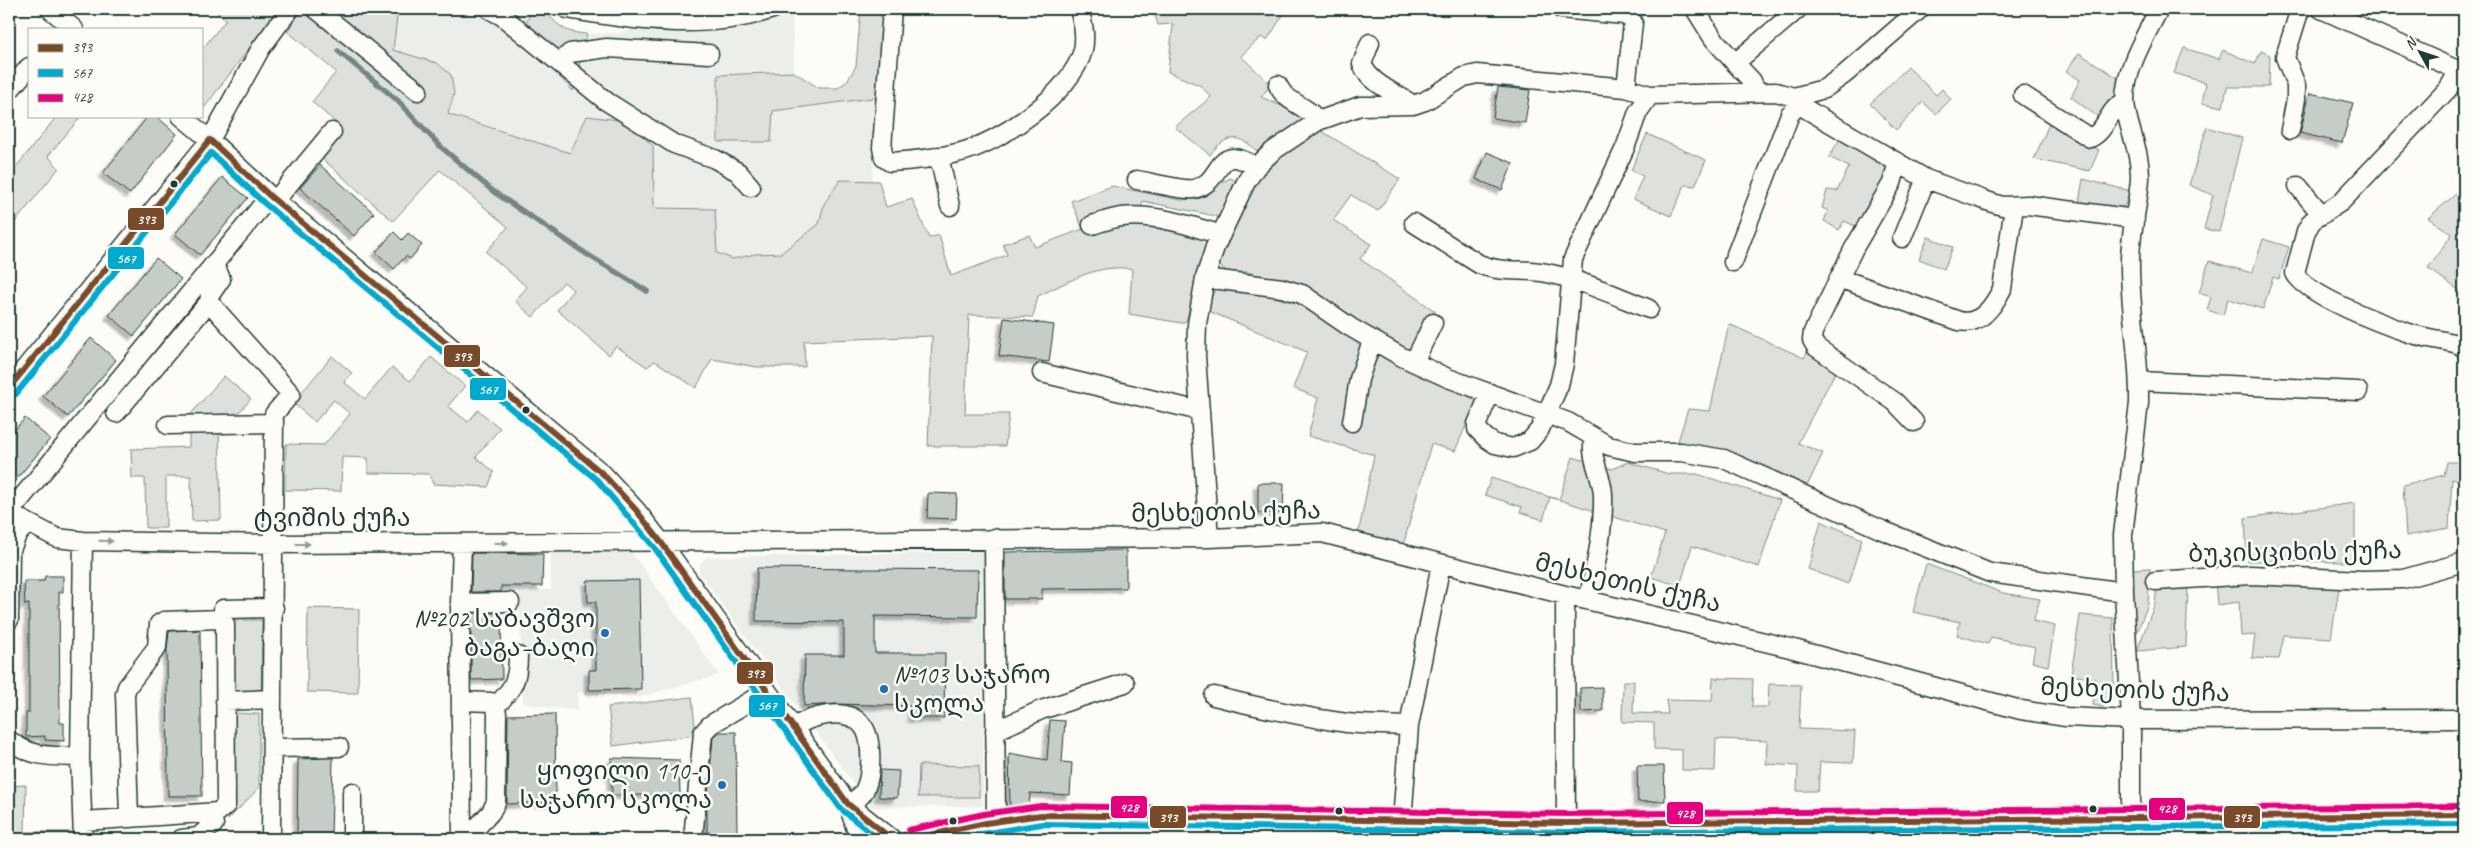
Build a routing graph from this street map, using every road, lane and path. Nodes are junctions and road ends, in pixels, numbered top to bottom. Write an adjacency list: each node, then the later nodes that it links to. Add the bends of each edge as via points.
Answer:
1 (50, 9): 18 (street)
2 (290, 9): 39 (street, via 261,48)
3 (316, 9): 28 (street)
4 (489, 9): 21 (street)
5 (567, 9): 17 (street)
6 (773, 9): 17 (street, via 747,18 721,21)
7 (892, 9): 40 (street, via 882,148 884,158 890,162)
8 (1079, 9): 40 (street, via 1084,30 1082,51 1070,75 1054,94 1025,118 988,141 959,153)
9 (1561, 9): 16 (street)
10 (1695, 9): 22 (street, via 1713,38)
11 (1798, 9): 22 (street)
12 (1920, 9): 32 (street, via 1845,74 1824,89)
13 (2159, 9): 33 (street, via 2133,62)
14 (2300, 9): 37 (street, via 2285,57 2296,85)
15 (2321, 9): 24 (street)
16 (1630, 14): 26 (street, via 1633,23)
17 (659, 15)
18 (67, 27)
19 (1370, 43): 34 (street, via 1362,64 1365,72)
20 (709, 54): 21 (street, via 607,48 570,53)
21 (559, 63): 46 (street, via 606,101 674,144 715,159 738,172)
22 (1735, 63): 29 (street, via 1752,81)
23 (28, 68): 27 (street)
24 (2462, 72): 50 (street, via 2340,202)
25 (1278, 85): 36 (street, via 1286,97)
26 (1626, 88): 30 (street); 34 (street, via 1477,74 1464,77)
27 (9, 90)
28 (418, 91)
29 (1756, 92): 30 (street); 32 (street, via 1776,92)
30 (1650, 95): 60 (street, via 1638,112 1621,157 1573,259)
31 (2023, 95): 33 (street, via 2090,138 2115,108)
32 (1796, 101): 41 (street); 56 (street)
33 (2125, 102): 51 (street, via 2139,153 2140,179)
34 (1413, 105): 36 (street, via 1360,106)
35 (183, 118): 39 (street)
36 (1318, 121): 42 (street, via 1273,151)
37 (2290, 130)
38 (332, 132): 47 (street)
39 (210, 140): 47 (street); 68 (street)
40 (939, 156): 48 (street)
41 (1898, 162): 43 (street); 59 (street, via 1892,183)
42 (1256, 167): 44 (street, via 1236,157 1230,158 1206,183 1193,189); 54 (street)
43 (1926, 179): 49 (street, via 2002,206); 55 (street)
44 (1137, 180)
45 (2298, 186): 50 (street)
46 (751, 187)
47 (272, 199): 57 (street); 85 (street, via 603,474)
48 (950, 206)
49 (2014, 207): 51 (street, via 2028,205); 59 (street, via 2002,289 1996,301 1977,320 1968,323 1958,321)
50 (2322, 215): 65 (street, via 2312,221 2306,231 2295,273 2303,283 2338,304 2407,332)
51 (2135, 219): 69 (street, via 2130,283)
52 (1414, 223): 60 (street, via 1491,269 1528,269)
53 (1092, 225): 54 (street, via 1133,216 1170,221)
54 (1221, 235): 58 (street)
55 (1902, 238)
56 (1733, 262)
57 (212, 267): 61 (street, via 222,279 210,295); 80 (street)
58 (1206, 278): 64 (street, via 1282,288 1302,294); 72 (street, via 1197,324)
59 (1839, 278): 76 (street, via 1812,340 1816,347 1895,402)
60 (1572, 279): 62 (street); 74 (street, via 1564,364 1559,385)
61 (209, 302): 73 (street); 77 (street, via 291,394 274,414)
62 (1649, 309)
63 (1433, 323): 66 (street)
64 (1372, 340): 66 (street); 75 (street, via 1359,379)
65 (2464, 348)
66 (1414, 362): 71 (street)
67 (1042, 373): 72 (street)
68 (12, 378)
69 (2139, 381): 70 (street); 92 (street, via 2123,535)
70 (2358, 391)
71 (1490, 393): 74 (street); 74 (street, via 1477,429 1495,444 1514,448 1530,441 1537,435)
72 (1200, 411): 83 (street)
73 (116, 413)
74 (1546, 413): 79 (street)
75 (1352, 422)
76 (1914, 422)
77 (274, 423): 78 (street); 87 (street)
78 (168, 425)
79 (1594, 438): 92 (street, via 1609,446 1635,452 1681,452 1724,459 1882,530 1990,573); 94 (street, via 1592,451 1603,492 1600,546)
80 (9, 513): 81 (street, ტვიშის ქუჩა)
81 (28, 523): 84 (street, ტვიშის ქუჩა, via 57,538); 88 (street, via 17,535)
82 (994, 538): 83 (street, მესხეთის ქუჩა); 85 (street, მესხეთის ქუჩა); 112 (street)
83 (1209, 538): 90 (street, მესხეთის ქუჩა, via 1322,533)
84 (83, 541): 87 (street, ტვიშის ქუჩა, one-way to 87); 116 (street)
85 (661, 542): 86 (street, ტვიშის ქუჩა, one-way to 85); 102 (street)
86 (462, 543): 87 (street, ტვიშის ქუჩა, one-way to 86); 96 (street)
87 (274, 544): 97 (street)
88 (9, 552): 99 (street)
89 (2464, 562): 91 (street, ბუკისციხის ქუჩა, via 2402,579 2251,574)
90 (1441, 564): 93 (street, მესხეთის ქუჩა); 110 (street)
91 (2155, 581)
92 (2124, 592): 109 (street)
93 (1565, 594): 94 (street, მესხეთის ქუჩა); 126 (street)
94 (1588, 600): 109 (street, მესხეთის ქუჩა, via 1790,648 2020,710 2066,717)
95 (510, 602): 96 (street)
96 (460, 603): 106 (street)
97 (274, 608): 98 (street); 104 (street)
98 (223, 609)
99 (9, 620)
100 (518, 656): 107 (street, via 518,675 510,691)
101 (1125, 683): 112 (street, via 1041,710)
102 (767, 691): 111 (street); 133 (street, via 710,725 703,733)
103 (1214, 696): 110 (street, via 1309,718)
104 (272, 699): 105 (street); 115 (street)
105 (225, 701): 121 (street, via 226,805 223,810); 121 (street, via 225,624 222,620 164,621 159,624 157,647 125,694)
106 (461, 701): 107 (street, via 491,702); 132 (street)
107 (496, 706): 132 (street, via 496,802 491,812)
108 (2464, 719): 109 (street, მესხეთის ქუჩა)
109 (2131, 720): 120 (street)
110 (1409, 726): 123 (street)
111 (793, 728): 118 (street); 118 (street, via 802,722 829,715 843,715 862,724 868,734 869,777 860,797)
112 (995, 731): 124 (street)
113 (9, 740): 116 (street, via 22,750 38,755)
114 (340, 747): 115 (street)
115 (272, 748): 130 (street)
116 (80, 757): 122 (street)
117 (352, 792): 131 (street)
118 (848, 804): 134 (street); 135 (street)
119 (2464, 815): 120 (street)
120 (2131, 816): 126 (street); 137 (street)
121 (129, 817): 122 (street)
122 (84, 821): 128 (street)
123 (1402, 822): 124 (street, via 1041,815); 126 (street)
124 (996, 823): 127 (street); 136 (street)
125 (214, 824): 129 (street, via 198,837)
126 (1566, 831)
127 (920, 838)
128 (83, 839)
129 (181, 839)
130 (271, 839)
131 (352, 839)
132 (464, 839)
133 (693, 839)
134 (859, 839)
135 (892, 839)
136 (981, 839)
137 (2131, 839)

